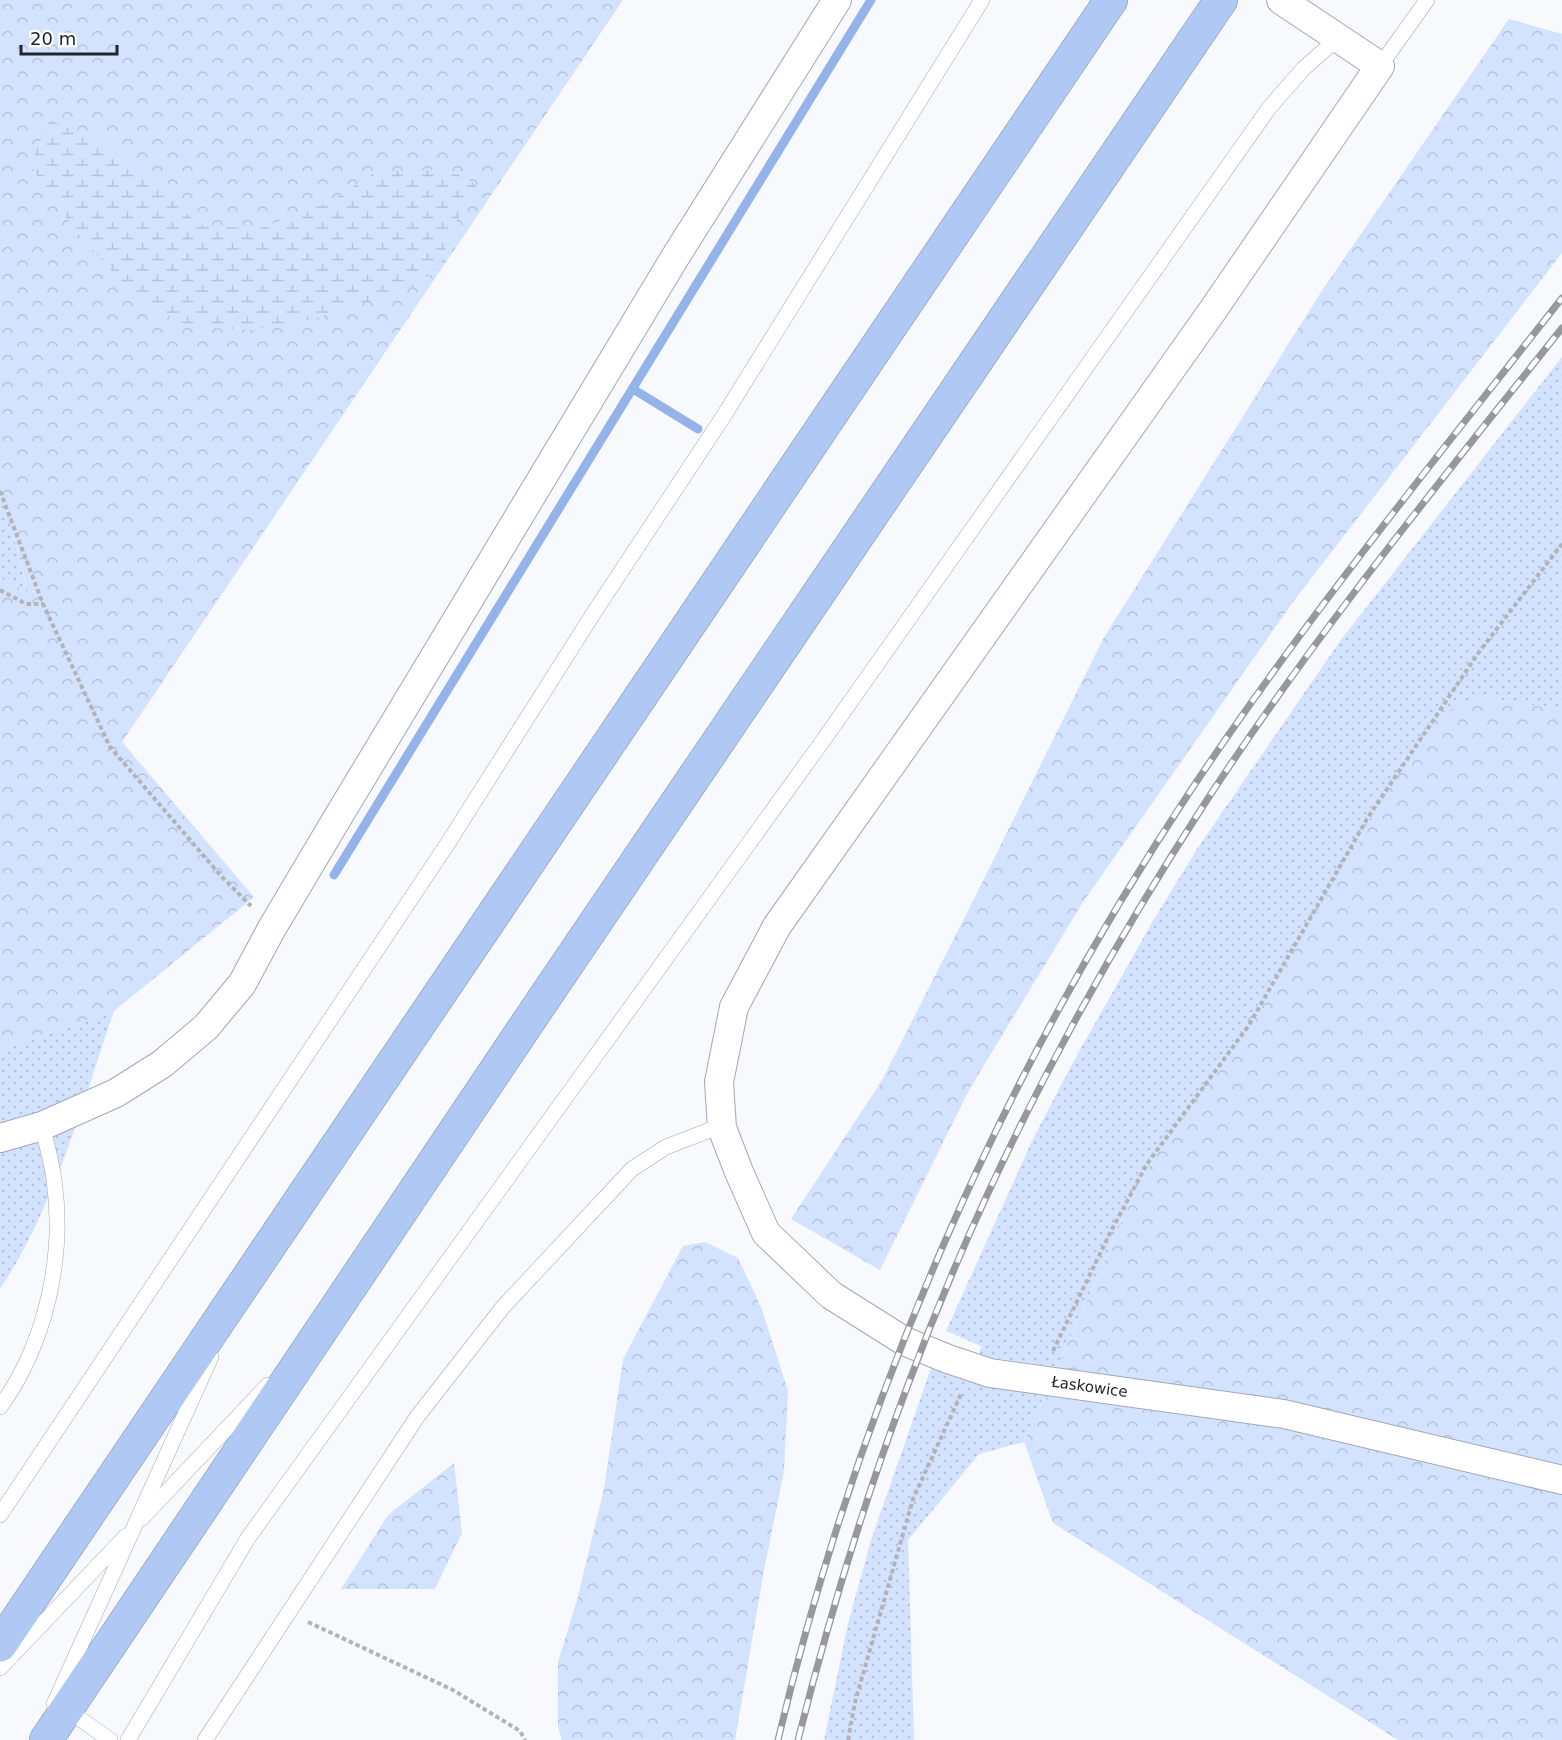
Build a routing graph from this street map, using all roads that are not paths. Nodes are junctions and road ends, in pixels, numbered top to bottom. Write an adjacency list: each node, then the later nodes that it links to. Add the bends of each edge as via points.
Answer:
1 (837, 0): 9 (street, via 674,259 242,984 206,1028 162,1064 116,1093)
2 (982, 0): 16 (lane, via 723,417 448,843)
3 (1111, 0): 12 (highway)
4 (1221, 0): 13 (highway)
5 (1281, 0): 7 (street)
6 (1427, 0): 8 (lane)
7 (1338, 38): 8 (street); 24 (lane, via 1269,108 822,742 255,1528)
8 (1380, 66): 10 (street, Łaskowice, via 1213,310 777,926 734,1007 719,1082)
9 (42, 1126): 11 (street); 14 (lane, via 54,1179 56,1257 37,1336)
10 (722, 1128): 15 (street, Łaskowice, via 766,1233 831,1294 904,1341 973,1368 1006,1376 1284,1414); 25 (lane, via 666,1148 632,1169 503,1307 417,1417)
11 (0, 1138)
12 (245, 1280): 17 (lane); 18 (highway)
13 (322, 1329): 17 (lane); 20 (highway)
14 (0, 1407)
15 (1562, 1480)
16 (0, 1515)
17 (134, 1527): 19 (lane); 21 (lane)
18 (0, 1645)
19 (0, 1668)
20 (66, 1709): 22 (highway); 23 (lane)
21 (38, 1740)
22 (46, 1740)
23 (110, 1740)
24 (128, 1740)
25 (205, 1740)

